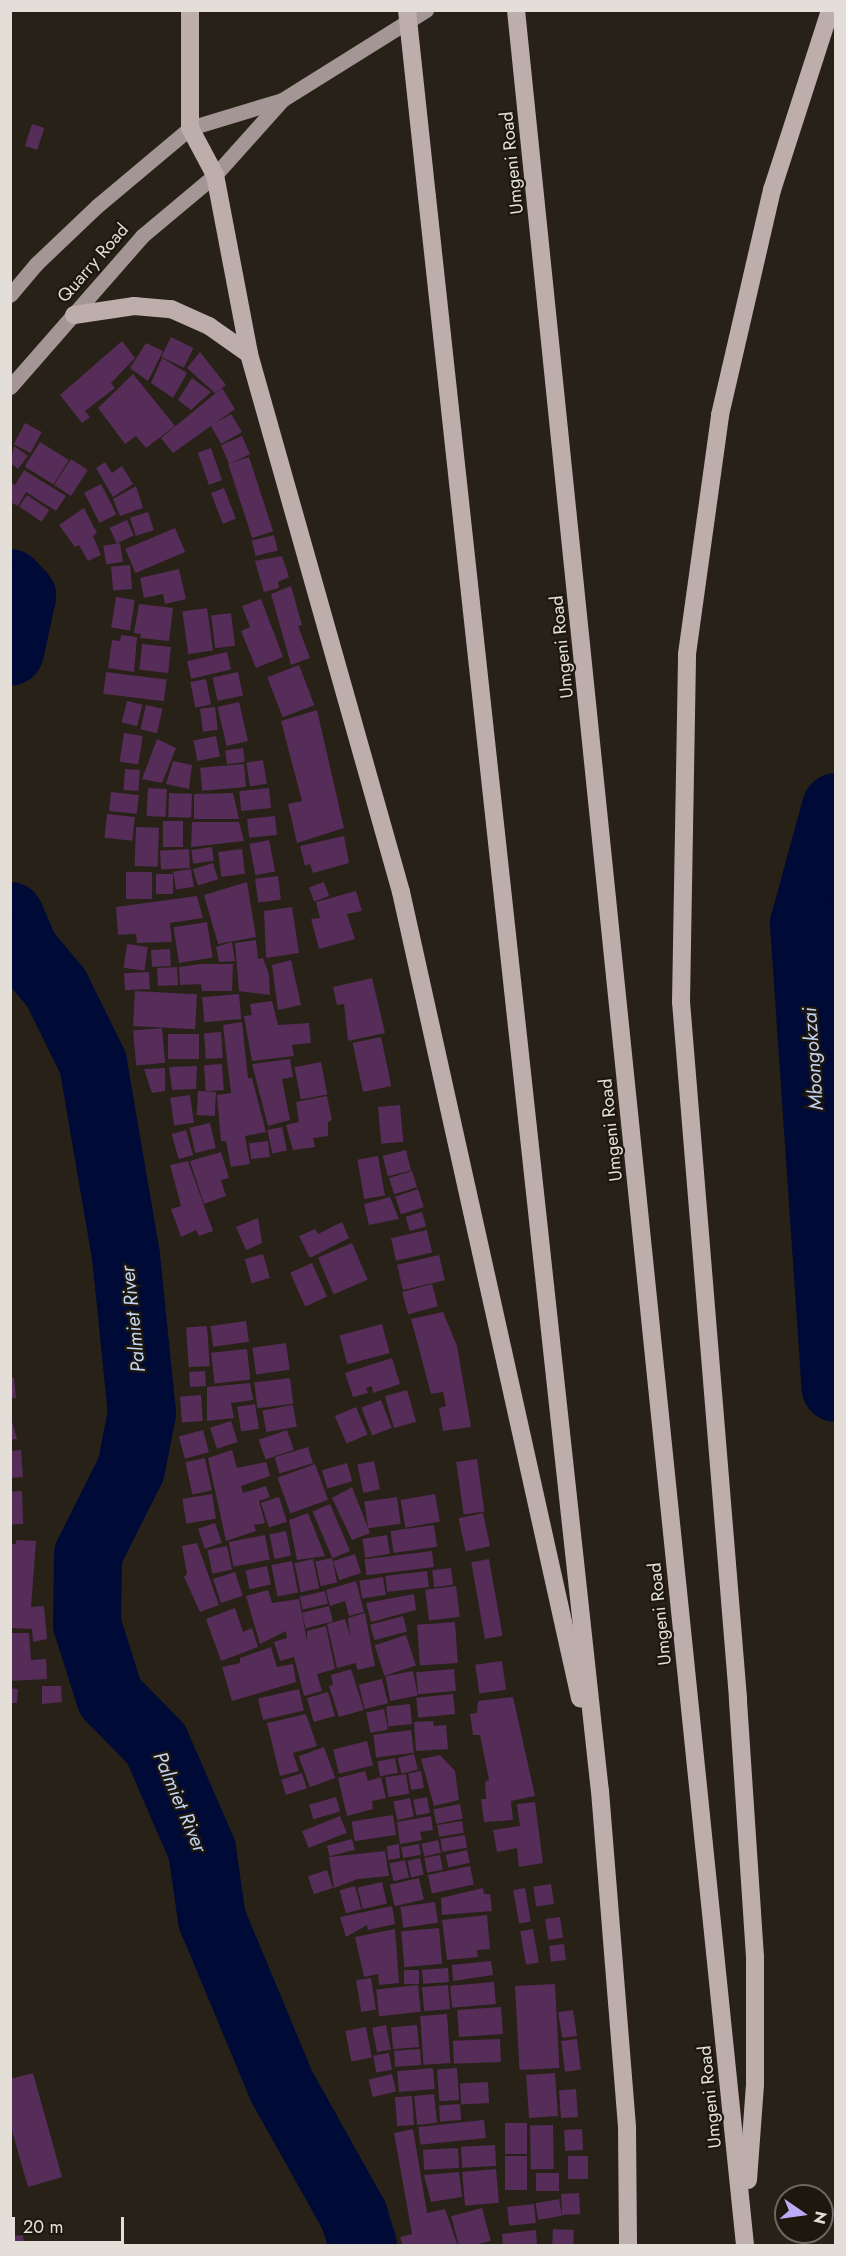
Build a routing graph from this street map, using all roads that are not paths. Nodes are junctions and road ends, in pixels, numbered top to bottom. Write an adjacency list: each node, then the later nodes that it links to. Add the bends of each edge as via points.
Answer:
1 (190, 10): 7 (highway)
2 (407, 10): 13 (highway, bridge)
3 (426, 10): 6 (main road)
4 (516, 10): 14 (highway, Umgeni Road)
5 (830, 10): 14 (highway, via 772,190 720,415 687,654 681,1002 738,1698 755,1958 755,2084)
6 (282, 100): 7 (main road); 8 (main road, Quarry Road)
7 (190, 128): 8 (highway); 9 (main road, Quarry Road, via 97,206 36,264)
8 (214, 175): 10 (main road, Quarry Road, via 142,236); 11 (highway)
9 (10, 295)
10 (74, 315): 11 (highway, via 134,306 171,309 209,326); 12 (main road, Quarry Road)
11 (249, 354): 13 (highway, via 401,892)
12 (10, 387)
13 (600, 1791): 15 (highway, via 627,2127)
14 (745, 2237)
15 (628, 2246)

